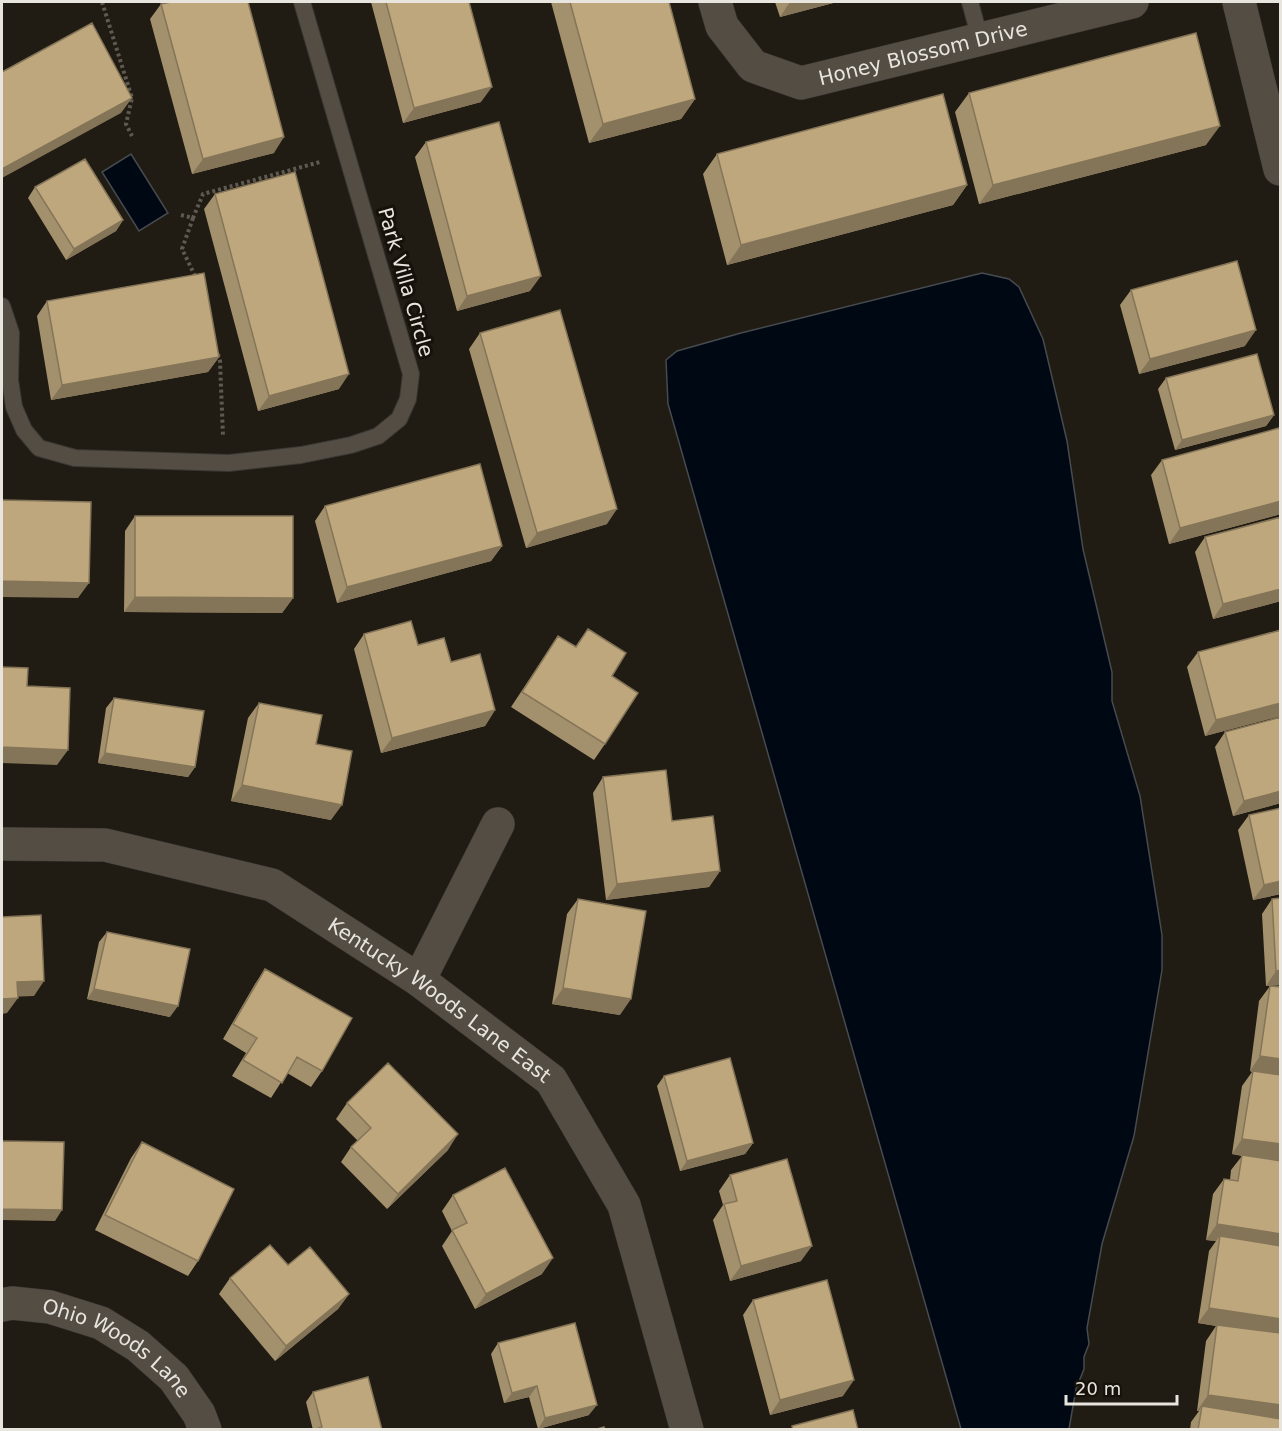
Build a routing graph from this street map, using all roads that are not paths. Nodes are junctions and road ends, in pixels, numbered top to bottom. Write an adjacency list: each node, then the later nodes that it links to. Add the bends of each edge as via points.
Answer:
1 (302, 2): 8 (lane, Park Villa Circle, via 411,374 408,399 399,419 378,436 351,445 224,464 75,458 39,448 24,430 14,407 11,333)
2 (715, 2): 6 (street, Honey Blossom Drive, via 722,26 753,66 801,83)
3 (970, 2): 6 (lane)
4 (1132, 2): 6 (street, Honey Blossom Drive)
5 (1239, 2): 7 (street)
6 (980, 39)
7 (1281, 169)
8 (2, 306)
9 (498, 825): 11 (street)
10 (2, 844): 11 (street, Kentucky Woods Lane East, via 105,845 272,885)
11 (418, 980): 14 (street, Kentucky Woods Lane East, via 551,1080 624,1205)
12 (2, 1305): 13 (street, Ohio Woods Lane, via 50,1307 102,1323 138,1346 174,1378 199,1414)
13 (205, 1430)
14 (687, 1430)

